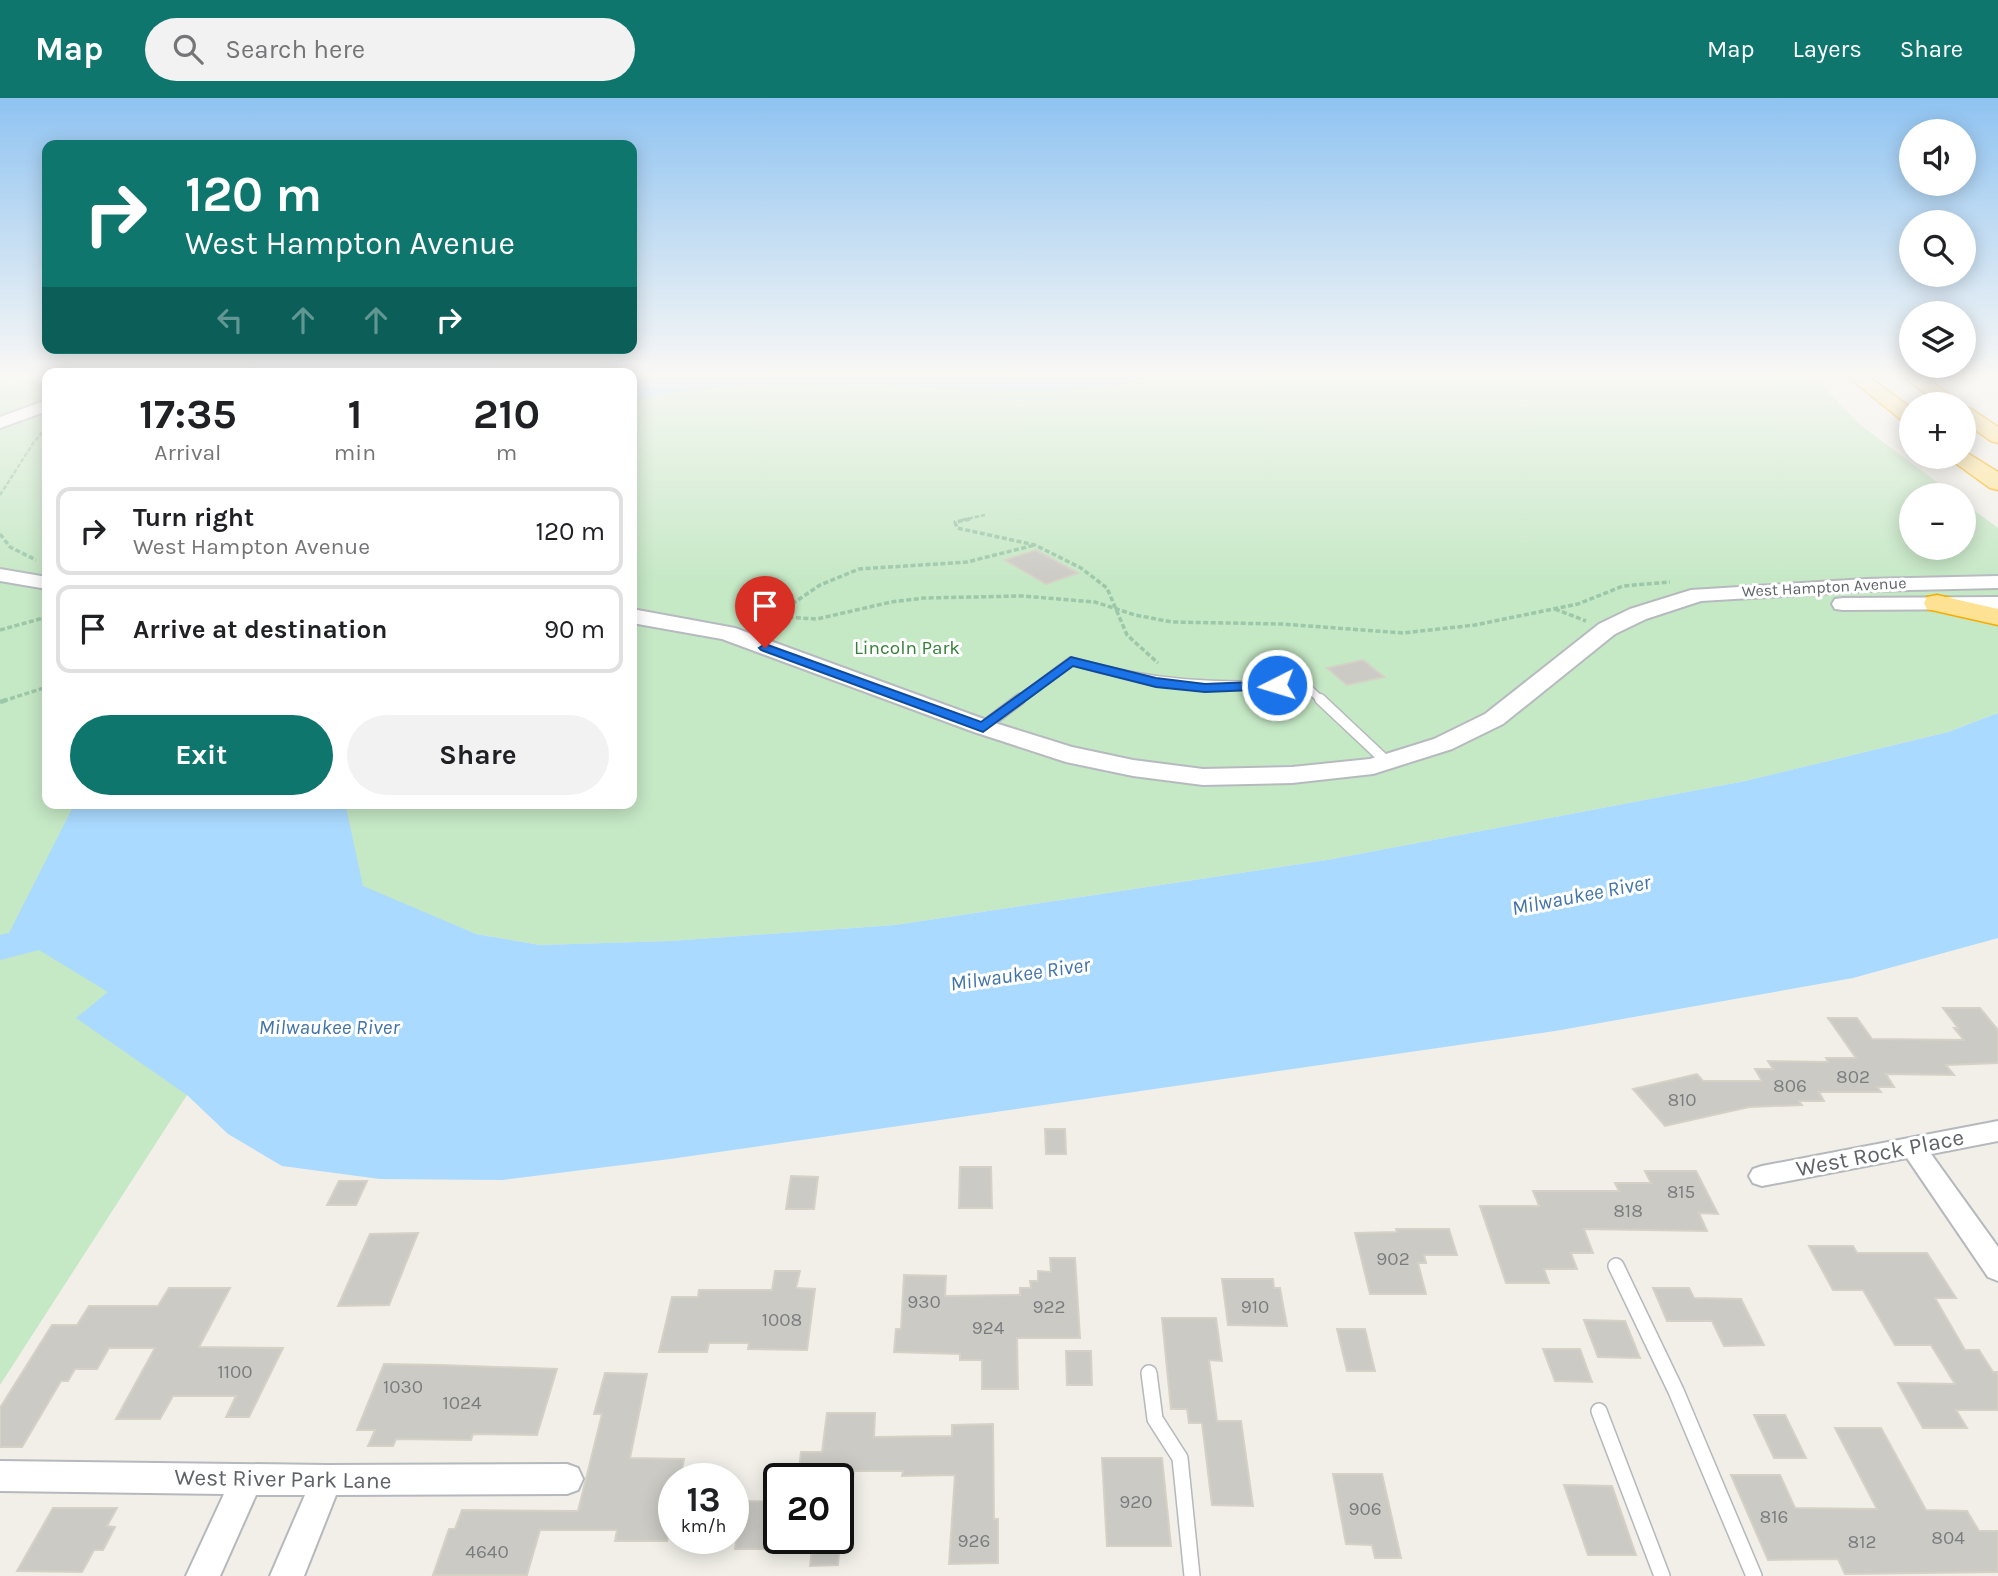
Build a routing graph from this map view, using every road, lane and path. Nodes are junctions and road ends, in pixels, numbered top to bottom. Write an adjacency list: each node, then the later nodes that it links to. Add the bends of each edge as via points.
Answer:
1 (32, 445): 4 (path)
2 (1976, 467): 3 (highway)
3 (1998, 482)
4 (0, 495)
5 (985, 515): 7 (path, via 955,523 957,528)
6 (0, 534): 8 (path, via 10,547)
7 (1035, 545): 15 (path, via 1098,581); 22 (path, via 996,559 856,570)
8 (38, 560)
9 (0, 575): 10 (main road)
10 (42, 582)
11 (1673, 582): 16 (path, via 1623,586)
12 (1998, 582): 17 (main road, West Hampton Avenue, via 1717,592)
13 (1937, 603): 14 (main road, West Hampton Avenue); 17 (main road, West Hampton Avenue, via 1730,604); 20 (highway)
14 (1998, 603)
15 (1116, 607): 16 (path, via 1172,622 1377,633 1463,627); 22 (path, via 1069,598 977,595 891,602 817,619); 25 (path, via 1127,635 1161,665)
16 (1554, 608): 23 (path)
17 (1652, 610): 23 (main road, West Hampton Avenue)
18 (734, 613): 22 (path)
19 (637, 617): 28 (main road, West Hampton Avenue, via 727,634)
20 (1998, 617)
21 (42, 618): 24 (path)
22 (771, 618)
23 (1607, 629): 29 (main road, West Hampton Avenue, via 1494,719 1443,744)
24 (0, 630)
25 (1156, 682): 28 (lane, via 1071,661); 29 (lane, via 1253,688 1302,682)
26 (42, 689): 27 (path)
27 (0, 702)
28 (983, 727): 29 (main road, West Hampton Avenue, via 1066,754 1203,777 1293,775)
29 (1387, 762)
30 (1998, 1131): 31 (street, West Rock Place)
31 (1913, 1147): 32 (street, West Rock Place); 34 (street)
32 (1762, 1176)
33 (1616, 1266): 45 (lane, via 1676,1391)
34 (1998, 1269)
35 (1149, 1373): 43 (lane, via 1156,1419 1180,1458)
36 (1599, 1411): 44 (lane)
37 (0, 1476): 38 (street, West River Park Lane)
38 (247, 1479): 40 (street, West River Park Lane); 41 (street)
39 (567, 1479): 40 (street, West River Park Lane)
40 (327, 1480): 42 (street)
41 (204, 1576)
42 (287, 1576)
43 (1192, 1576)
44 (1662, 1576)
45 (1754, 1576)

